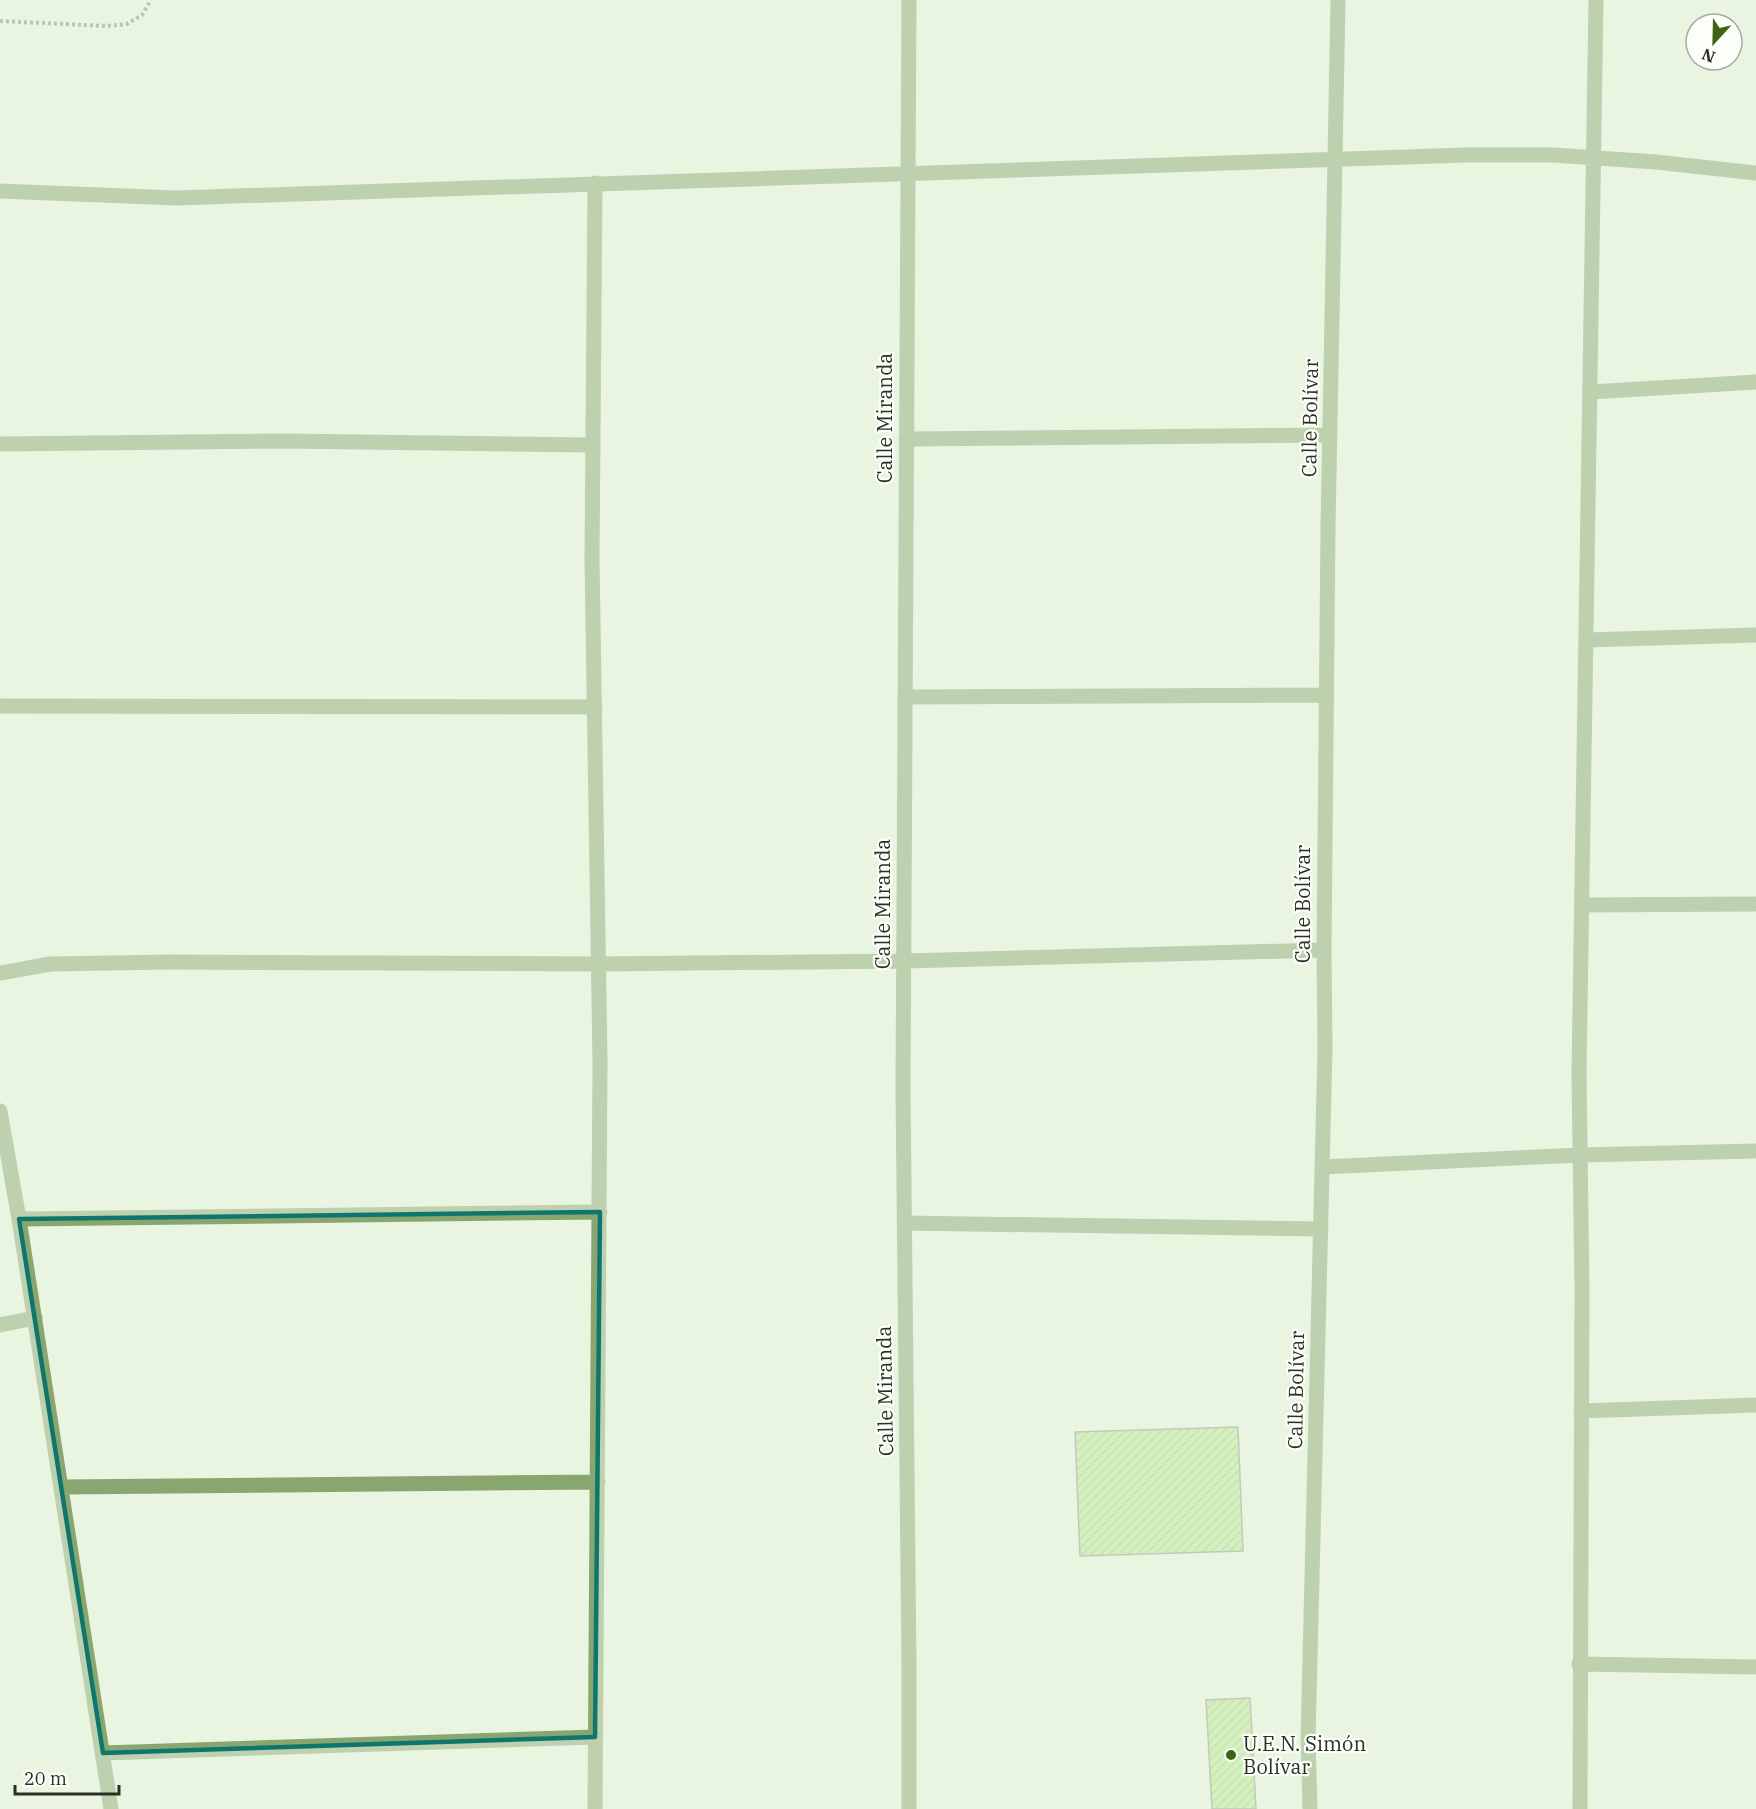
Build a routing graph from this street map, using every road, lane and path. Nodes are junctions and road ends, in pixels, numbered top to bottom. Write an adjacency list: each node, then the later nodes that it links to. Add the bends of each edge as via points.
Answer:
1 (151, 0): 5 (path, via 142,15 127,24)
2 (909, 0): 9 (street, Calle Miranda)
3 (1338, 0): 6 (street, Calle Bolívar)
4 (1596, 0): 7 (street)
5 (0, 21)
6 (1336, 158): 7 (street); 9 (street); 14 (street, Calle Bolívar)
7 (1593, 158): 8 (street); 13 (street)
8 (1756, 173)
9 (908, 174): 10 (street); 15 (street, Calle Miranda)
10 (595, 183): 11 (street, via 176,198); 17 (street)
11 (0, 191)
12 (1756, 382): 13 (street)
13 (1591, 392): 19 (street)
14 (1330, 435): 15 (street); 20 (street, Calle Bolívar)
15 (906, 439): 21 (street, Calle Miranda)
16 (0, 444): 17 (street, via 285,441)
17 (593, 445): 23 (street)
18 (1756, 635): 19 (street)
19 (1586, 640): 25 (street)
20 (1327, 696): 21 (street); 26 (street, Calle Bolívar)
21 (905, 697): 27 (street, Calle Miranda)
22 (0, 706): 23 (street)
23 (595, 708): 28 (street)
24 (1756, 904): 25 (street)
25 (1582, 905): 32 (street)
26 (1324, 950): 27 (street); 33 (street, Calle Bolívar)
27 (904, 961): 28 (street); 36 (street, Calle Miranda)
28 (598, 964): 29 (street, via 169,962 50,964); 34 (street)
29 (0, 973)
30 (0, 1111): 35 (street)
31 (1756, 1151): 32 (street)
32 (1580, 1155): 33 (street); 41 (street)
33 (1322, 1167): 37 (street, Calle Bolívar)
34 (600, 1212): 35 (street); 42 (street)
35 (19, 1219): 38 (street)
36 (904, 1223): 37 (street); 50 (street, Calle Miranda)
37 (1321, 1229): 51 (street, Calle Bolívar, via 1308,1740)
38 (35, 1318): 39 (street); 43 (street)
39 (0, 1325)
40 (1756, 1405): 41 (street)
41 (1581, 1411): 44 (street)
42 (598, 1482): 43 (street); 46 (street)
43 (61, 1487): 47 (street)
44 (1579, 1664): 45 (street); 52 (street)
45 (1756, 1668)
46 (595, 1737): 47 (street); 49 (street)
47 (103, 1753): 48 (street)
48 (111, 1809)
49 (595, 1809)
50 (909, 1809)
51 (1310, 1809)
52 (1580, 1809)

